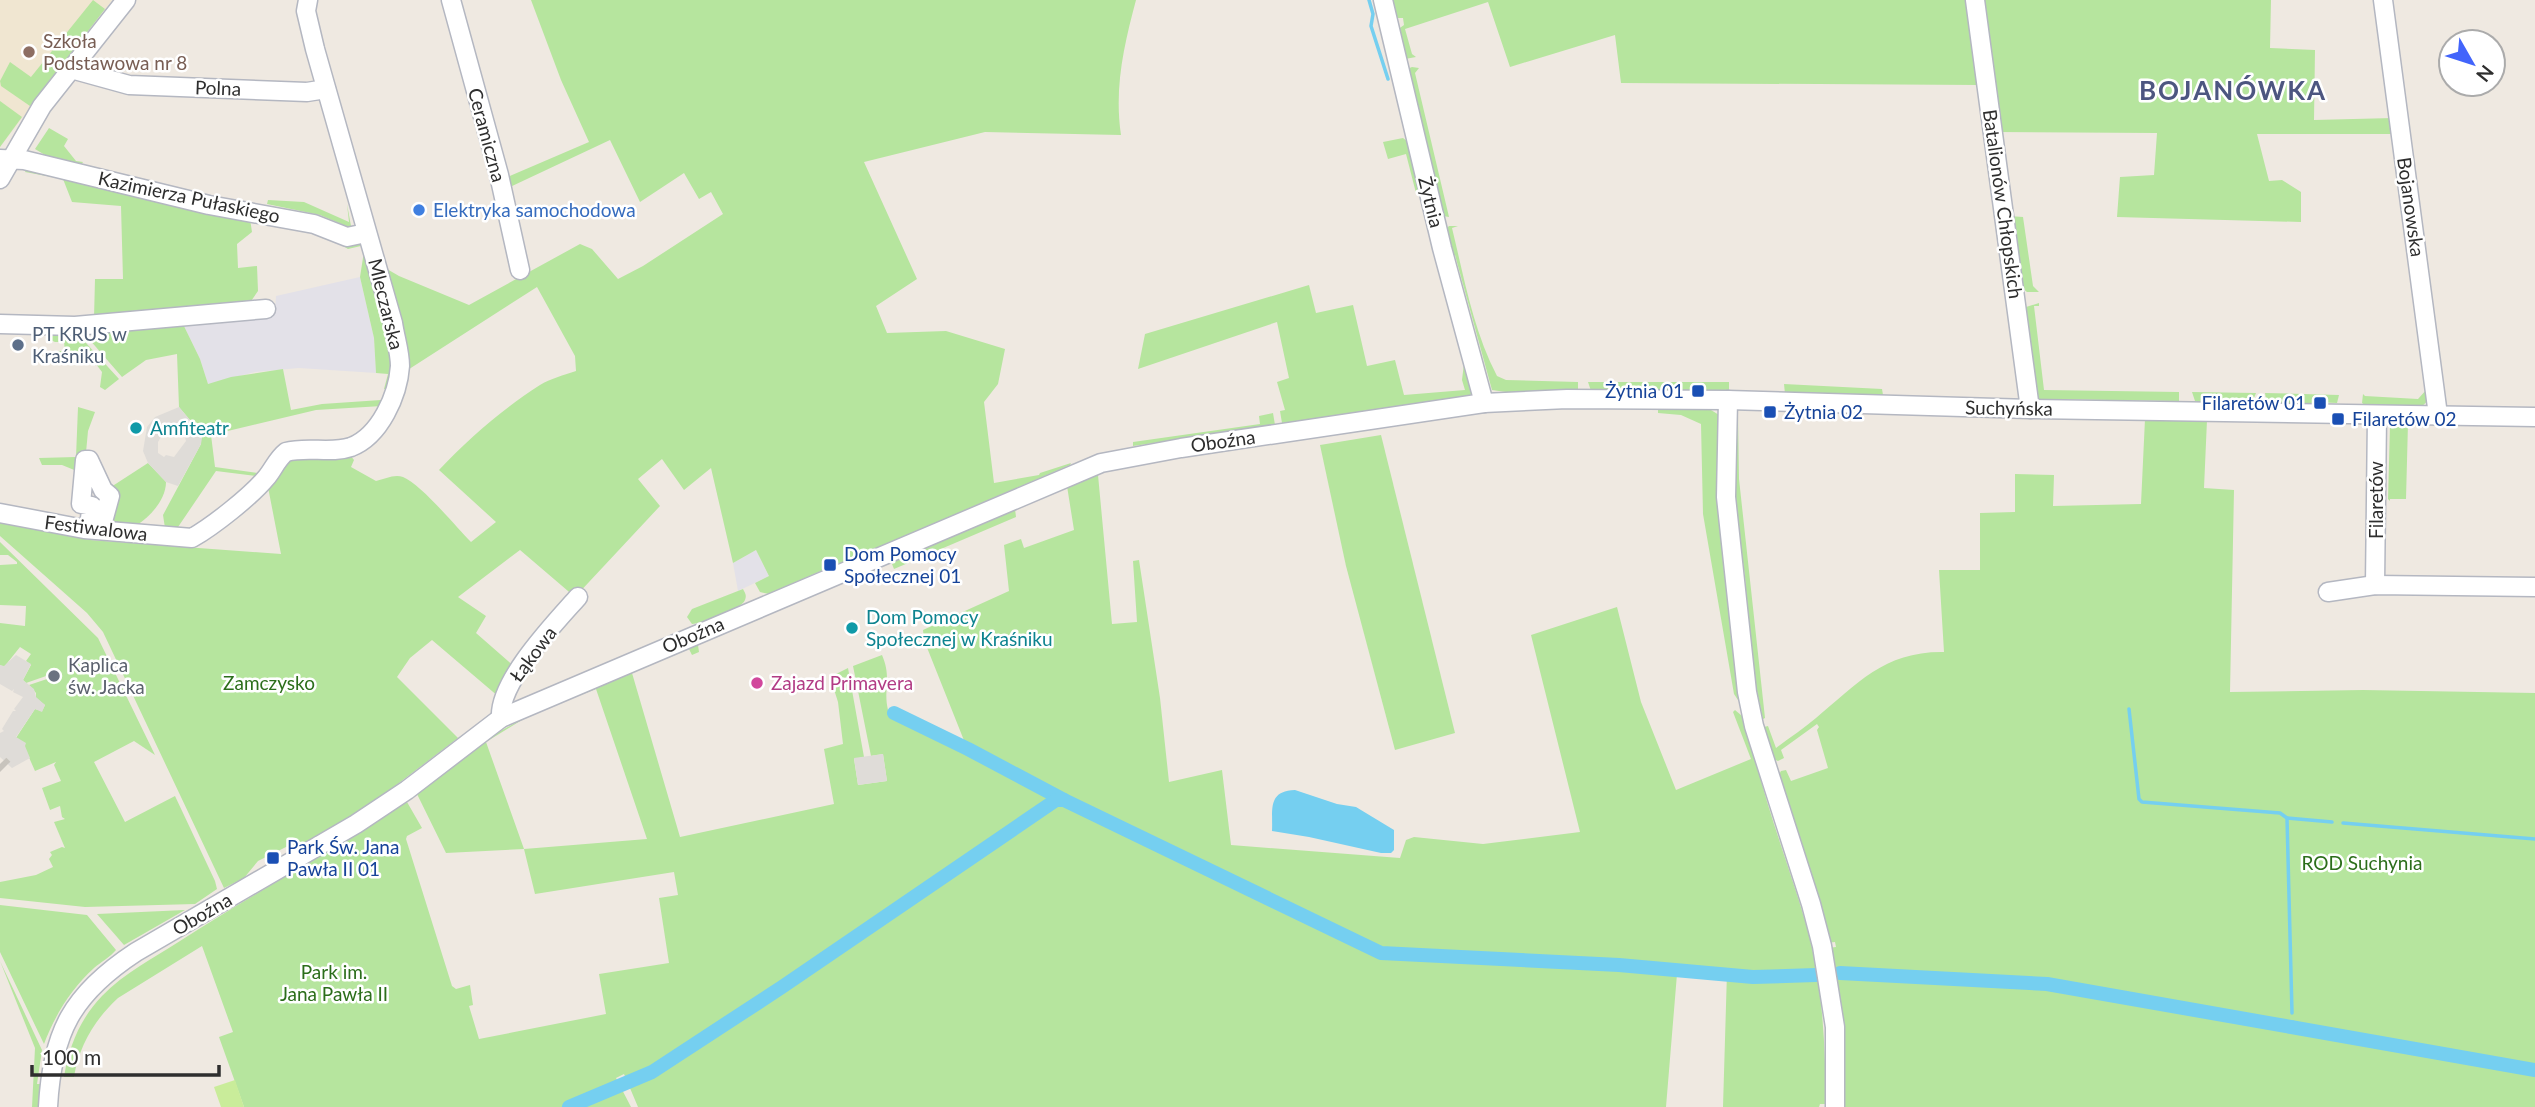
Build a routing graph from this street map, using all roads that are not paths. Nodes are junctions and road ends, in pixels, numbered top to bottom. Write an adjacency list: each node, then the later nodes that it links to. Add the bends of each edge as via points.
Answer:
1 (126, 0): 7 (street)
2 (308, 0): 8 (street, Mleczarska, via 306,11)
3 (451, 0): 12 (street, Ceramiczna)
4 (1383, 0): 16 (street, Żytnia)
5 (1975, 0): 17 (street, Batalionów Chłopskich)
6 (2383, 0): 18 (street, Bojanowska)
7 (71, 69): 8 (street, Polna, via 129,85); 9 (street)
8 (326, 89): 11 (street, Mleczarska)
9 (5, 158): 10 (street); 11 (street, Kazimierza Pułaskiego, via 314,224 347,237)
10 (0, 179)
11 (366, 233): 22 (street, Mleczarska, via 382,279 400,362 383,416 353,447 286,452 251,493)
12 (520, 270)
13 (266, 309): 14 (street, via 75,326)
14 (0, 324)
15 (1728, 400): 16 (street, Suchyńska); 17 (street, Suchyńska); 29 (street, via 1726,497 1747,692 1826,965 1835,1027)
16 (1484, 403): 27 (street, Oboźna, via 1181,447 1101,464)
17 (2030, 409): 19 (street, Suchyńska)
18 (2438, 415): 19 (street, Suchyńska); 20 (street, Suchyńska)
19 (2376, 416): 23 (street, Filaretów)
20 (2535, 417)
21 (0, 513): 22 (street, Festiwalowa, via 84,529)
22 (192, 538)
23 (2375, 584): 24 (street); 25 (street)
24 (2535, 587)
25 (2328, 592)
26 (578, 597): 27 (street, Łąkowa, via 508,687)
27 (501, 718): 28 (street, Oboźna, via 384,806 103,976 77,1004 61,1031 51,1063)
28 (48, 1107)
29 (1835, 1107)

